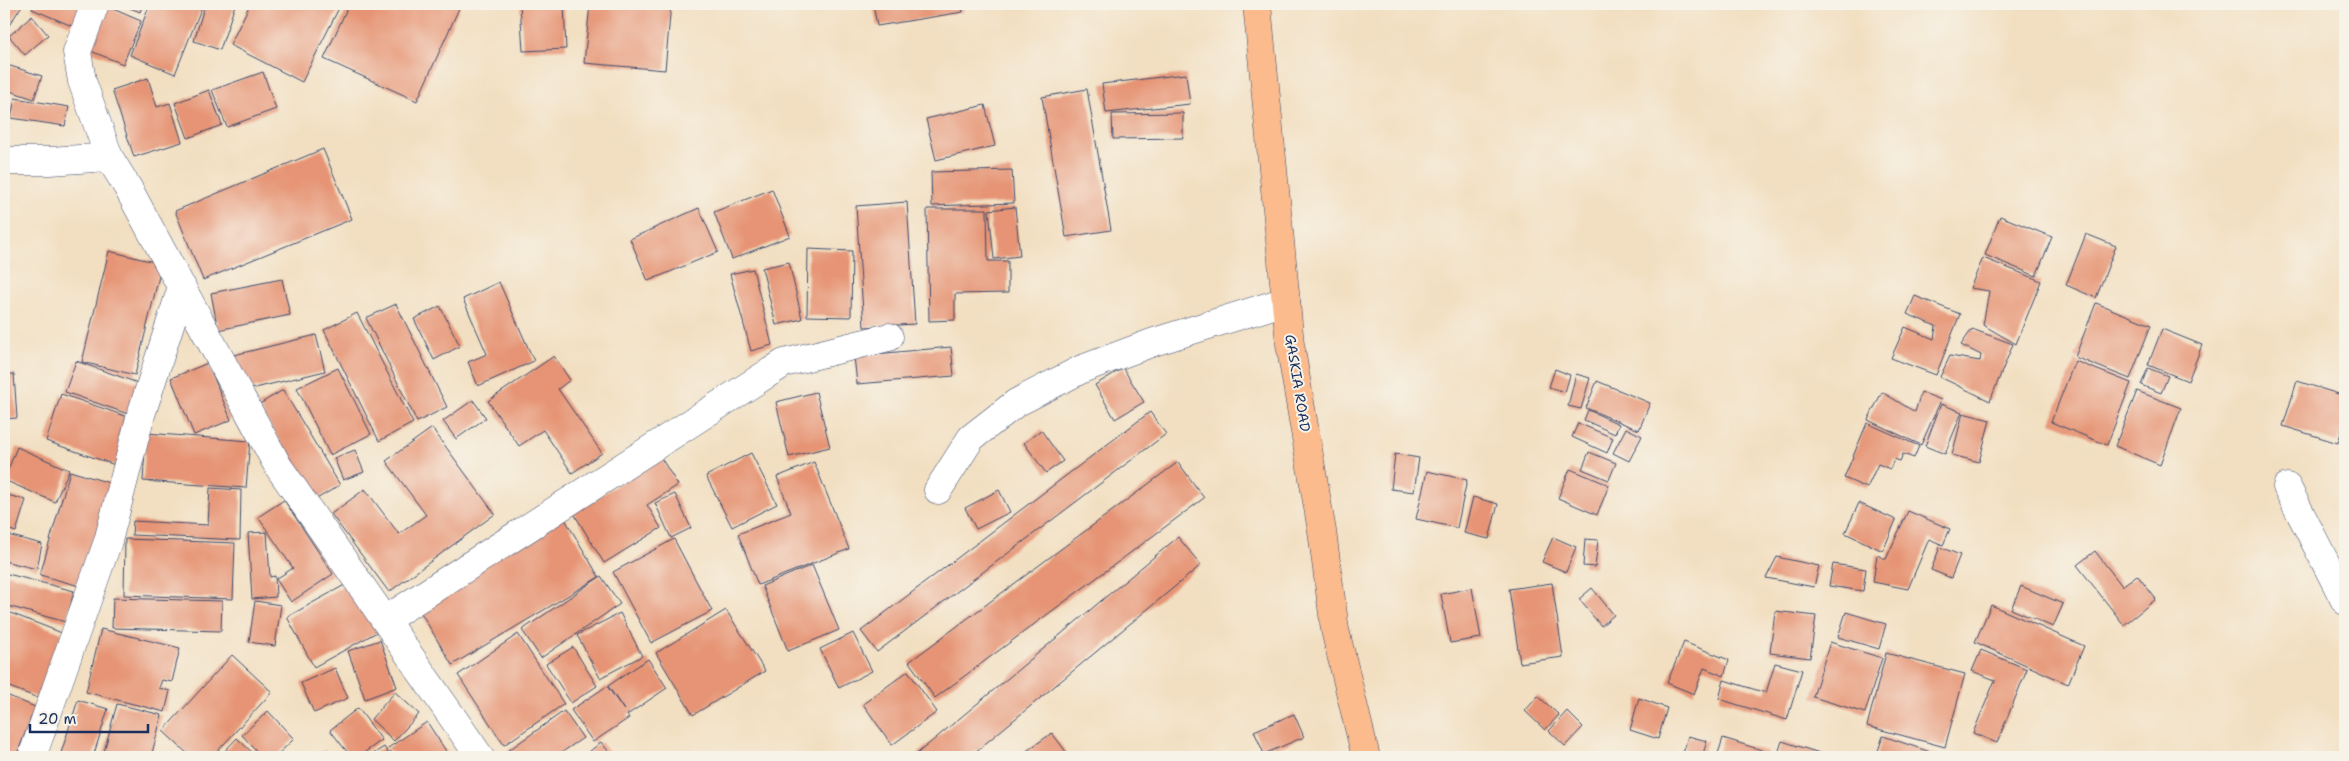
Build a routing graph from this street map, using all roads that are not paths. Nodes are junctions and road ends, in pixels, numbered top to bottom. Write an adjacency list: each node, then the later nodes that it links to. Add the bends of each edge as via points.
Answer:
1 (95, 4): 3 (street, via 77,52 82,81)
2 (1257, 4): 6 (main road, GASKIA ROAD)
3 (109, 157): 4 (street); 5 (street)
4 (4, 161)
5 (182, 288): 11 (street, via 278,466); 12 (street, via 140,418 108,541)
6 (1286, 301): 9 (street, via 1154,342 1082,369 1016,403 971,438); 14 (main road, GASKIA ROAD, via 1290,344 1336,630)
7 (889, 337): 11 (street, via 784,363)
8 (2286, 487): 10 (street)
9 (938, 490)
10 (2345, 601)
11 (385, 620): 13 (street)
12 (32, 757)
13 (480, 757)
14 (1366, 757)

